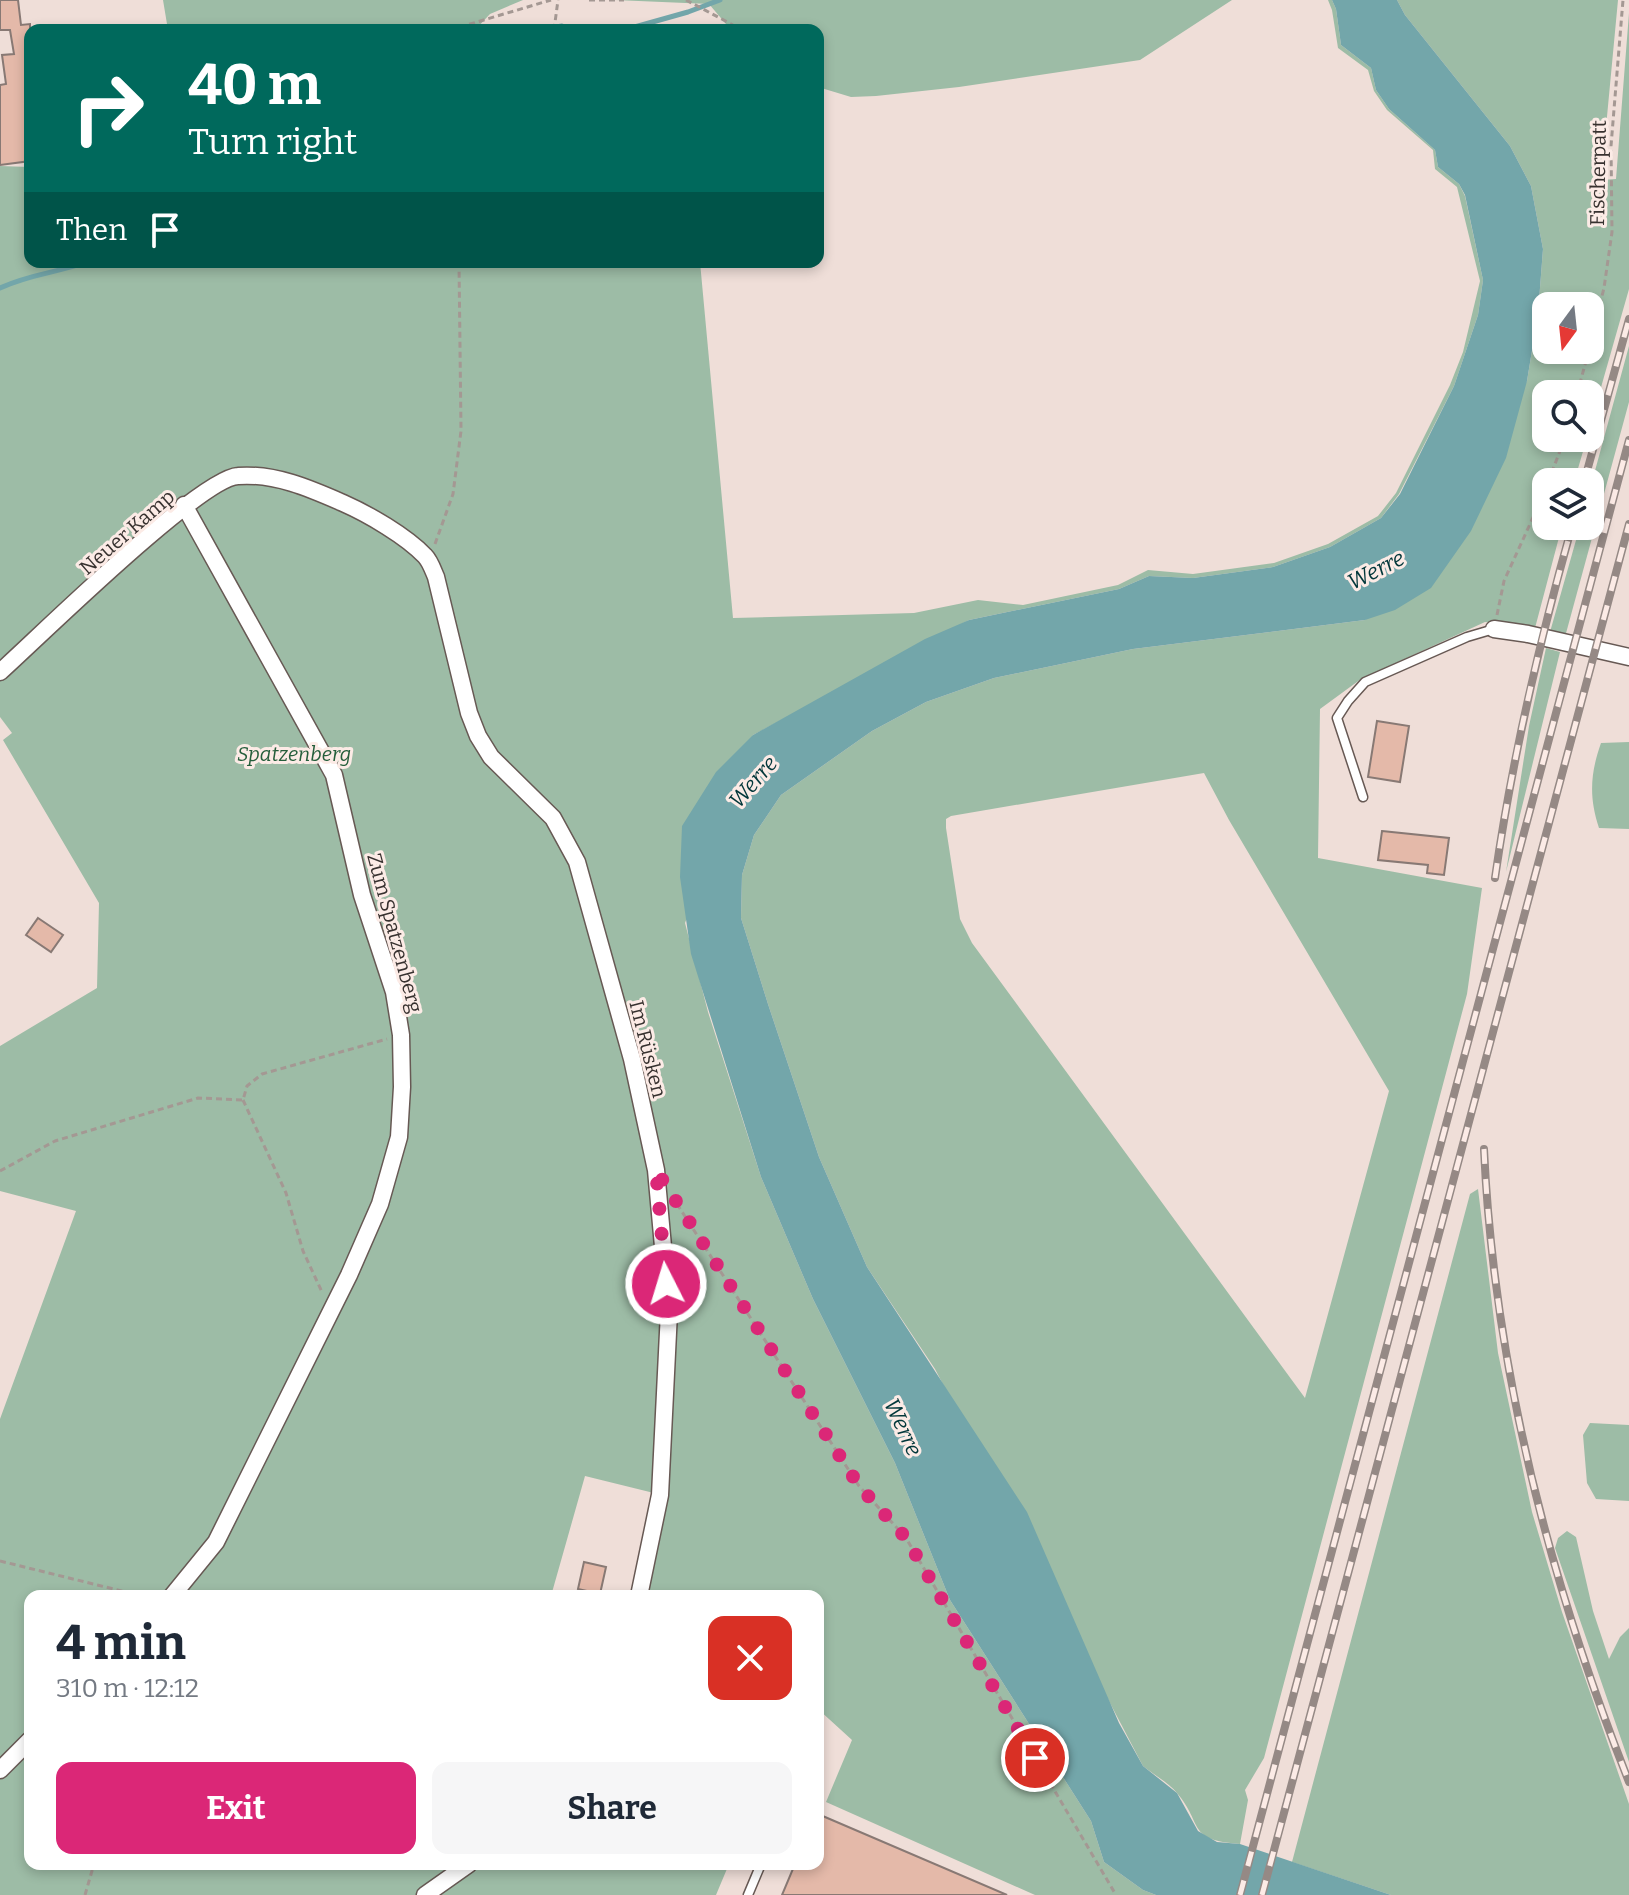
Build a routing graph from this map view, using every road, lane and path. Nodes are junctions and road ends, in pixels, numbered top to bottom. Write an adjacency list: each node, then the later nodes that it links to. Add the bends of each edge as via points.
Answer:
1 (551, 0): 7 (path)
2 (558, 0): 8 (path)
3 (589, 0): 4 (path)
4 (624, 0)
5 (686, 0): 9 (path)
6 (1623, 0): 11 (path, Fischerpatt, via 1611,146 1612,232)
7 (470, 24)
8 (555, 24)
9 (731, 24)
10 (459, 268): 14 (path, via 458,461 438,540)
11 (1603, 292)
12 (184, 505): 14 (street, Neuer Kamp, via 235,476 277,478 359,510); 17 (street, Neuer Kamp); 19 (street, Zum Spatzenberg, via 334,775)
13 (1532, 520): 15 (path, via 1504,581)
14 (426, 557): 27 (street, Im Rüsken, via 436,577 478,736 491,757 553,818 577,862 632,1059 656,1170 669,1312 660,1495)
15 (1494, 629): 16 (street); 18 (lane, via 1365,682 1348,701 1337,718)
16 (1629, 657)
17 (0, 672)
18 (1363, 797)
19 (401, 1035): 20 (path, via 262,1074 247,1086); 23 (street, Zum Spatzenberg, via 399,1137 380,1204)
20 (243, 1100): 21 (path, via 198,1098 55,1141); 23 (path)
21 (0, 1171)
22 (672, 1196): 36 (path, via 859,1486 906,1538)
23 (332, 1311): 26 (street, Zum Spatzenberg, via 216,1542)
24 (0, 1561): 25 (path)
25 (118, 1590)
26 (177, 1590)
27 (640, 1590)
28 (24, 1746): 29 (street)
29 (0, 1770)
30 (92, 1870): 33 (path)
31 (460, 1870): 34 (street)
32 (758, 1870): 35 (lane)
33 (85, 1895)
34 (425, 1895)
35 (748, 1895)
36 (1116, 1895)

